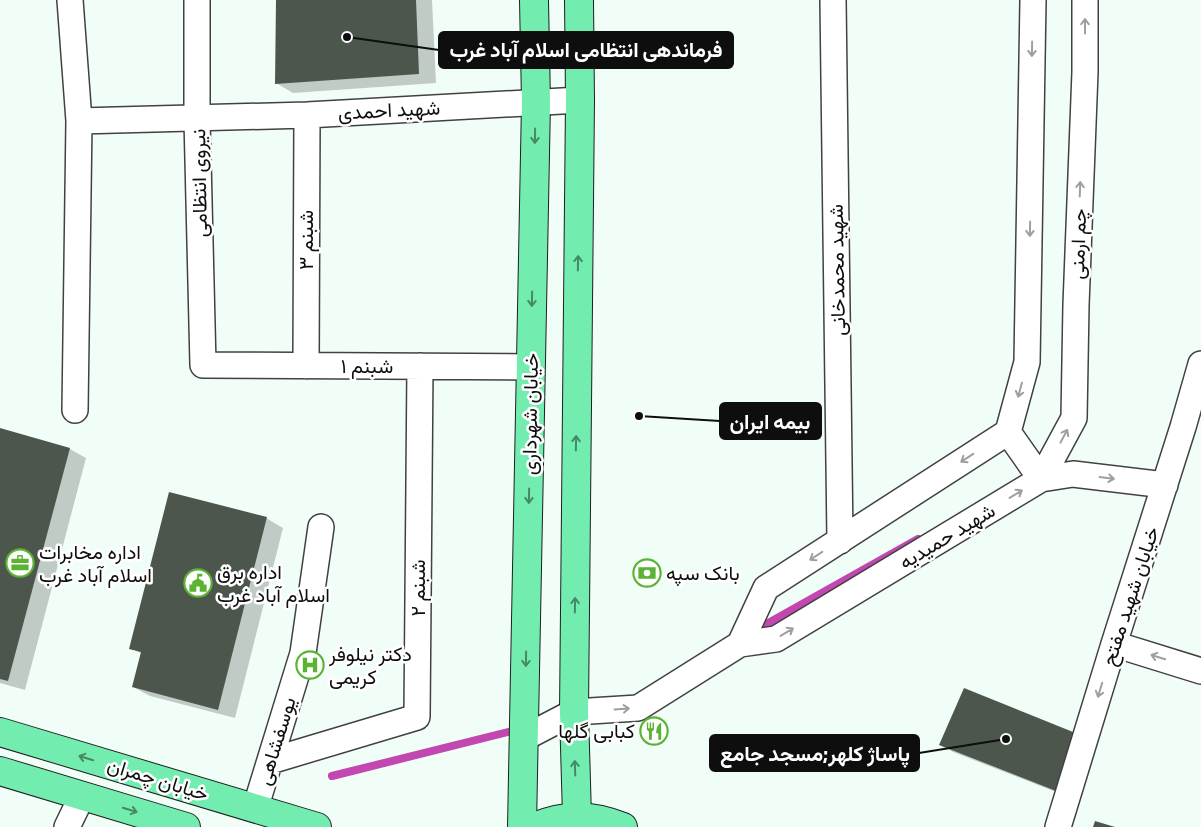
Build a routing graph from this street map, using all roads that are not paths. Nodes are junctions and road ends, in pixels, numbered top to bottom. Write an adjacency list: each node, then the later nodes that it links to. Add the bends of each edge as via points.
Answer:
1 (70, 0): 12 (street)
2 (197, 0): 11 (street, نیروی انتظامی)
3 (534, 0): 9 (main road, خیابان شهرداری)
4 (579, 0): 8 (main road)
5 (833, 0): 24 (street, شهید محمدخانی)
6 (1033, 0): 20 (street, one-way to 20, via 1027,362)
7 (1085, 0): 21 (street, چم ارمنی, one-way to 7, via 1074,418)
8 (580, 100): 9 (street, شهید احمدی); 28 (main road, one-way to 8)
9 (536, 102): 10 (street, شهید احمدی); 17 (main road, خیابان شهرداری, one-way to 17)
10 (307, 115): 11 (street, شهید احمدی); 15 (street, شبنم ۳)
11 (198, 119): 12 (street, شهید احمدی); 14 (street, نیروی انتظامی)
12 (78, 121): 18 (street)
13 (1201, 364): 19 (street, خیابان شهید مفتح)
14 (203, 366): 15 (street, شبنم ۱)
15 (306, 366): 16 (street, شبنم ۱)
16 (420, 366): 17 (street, شبنم ۱); 31 (street, شبنم ۲, via 417,717)
17 (531, 367): 30 (main road, خیابان شهرداری, one-way to 30)
18 (75, 410)
19 (1192, 430): 22 (street, خیابان شهید مفتح)
20 (1008, 432): 21 (street); 24 (street, one-way to 24)
21 (1041, 479): 22 (street, شهید حمیدیه, one-way to 22, via 1072,474); 25 (street, شهید حمیدیه, one-way to 21, via 776,639)
22 (1166, 485): 26 (street, خیابان شهید مفتح)
23 (321, 527): 31 (street, یوسفشاهی, via 303,652)
24 (840, 541): 25 (street, one-way to 25, via 766,588)
25 (740, 644): 28 (street, شهید حمیدیه, one-way to 25, via 638,708)
26 (1114, 644): 27 (street, one-way to 26); 42 (street, خیابان شهید مفتح, one-way to 42)
27 (1201, 671)
28 (574, 712): 30 (street); 35 (main road, one-way to 28)
29 (0, 732): 34 (main road, خیابان چمران, one-way to 29)
30 (524, 738): 39 (main road, خیابان شهرداری)
31 (270, 762): 34 (street, یوسفشاهی)
32 (0, 771): 33 (main road, خیابان چمران)
33 (82, 796): 36 (street); 37 (main road, خیابان چمران, one-way to 37)
34 (255, 808): 38 (main road, خیابان چمران)
35 (577, 817): 40 (main road, via 548,821); 41 (main road, via 606,820)
36 (67, 827)
37 (186, 827)
38 (317, 827)
39 (522, 827)
40 (534, 827)
41 (623, 827)
42 (1058, 827)

